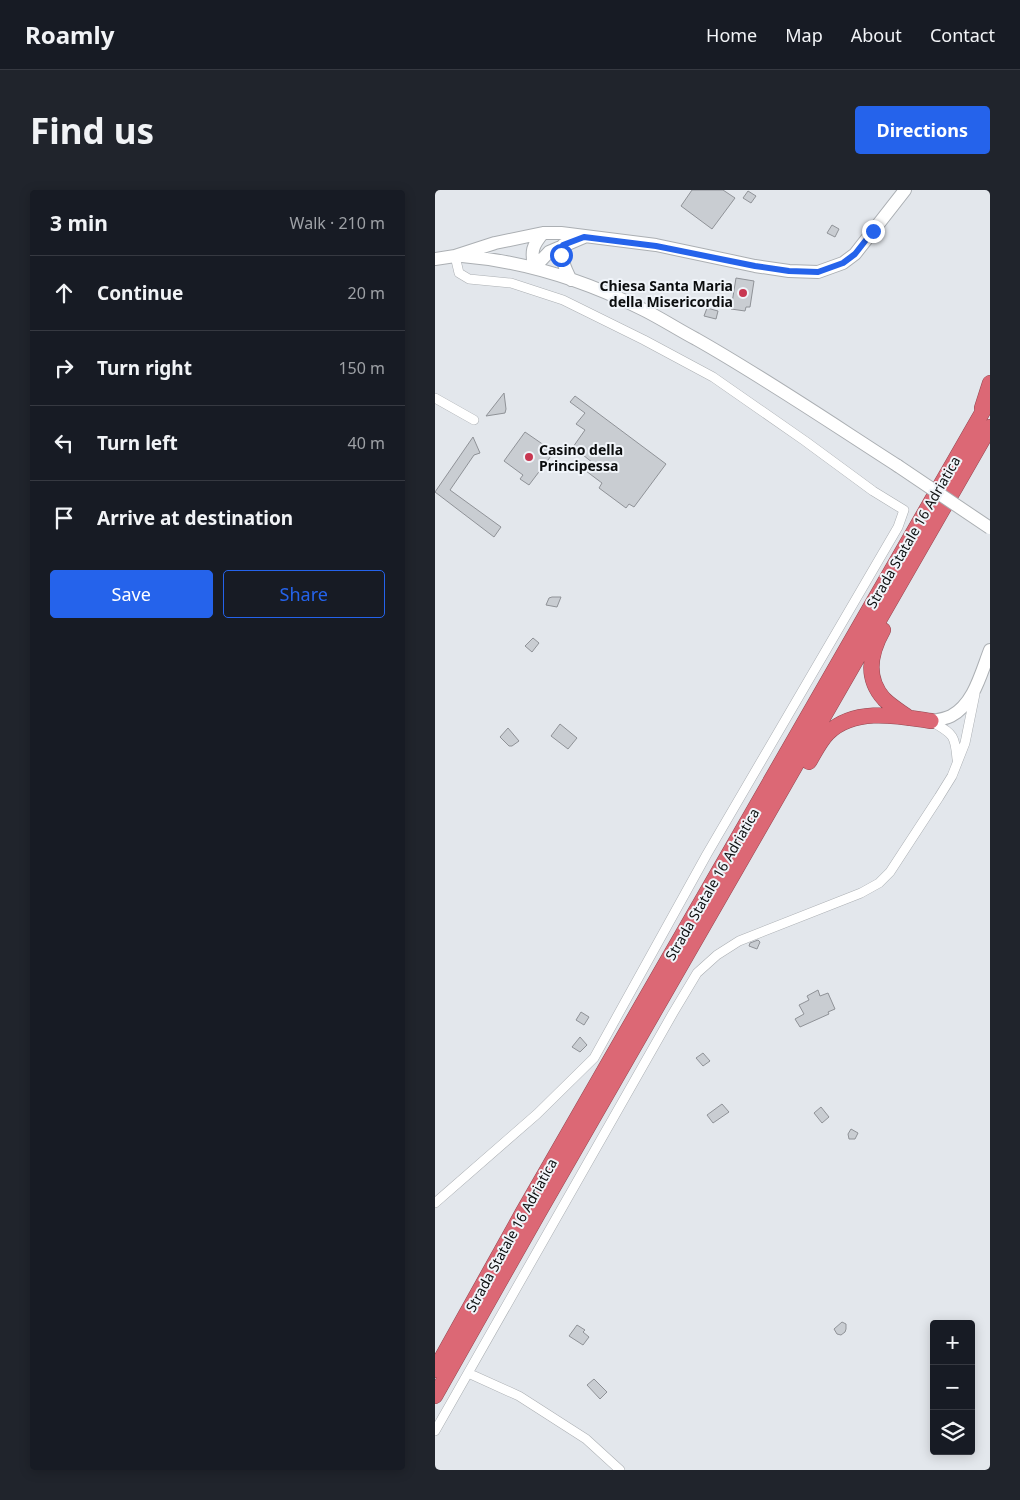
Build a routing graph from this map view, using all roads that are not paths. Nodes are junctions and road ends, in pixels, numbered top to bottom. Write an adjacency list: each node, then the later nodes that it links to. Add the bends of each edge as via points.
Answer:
1 (912, 190): 2 (main road)
2 (901, 195): 4 (main road, via 855,254 843,263 818,272 755,266 656,246)
3 (543, 233): 4 (main road); 6 (main road, via 495,242); 8 (main road, via 532,253)
4 (584, 237): 5 (main road)
5 (563, 245): 8 (main road, via 549,252); 9 (main road, via 563,265)
6 (455, 256): 7 (main road); 8 (main road, via 487,258); 23 (street, via 459,273 469,279 511,283 563,300 713,377 903,510 898,527 707,854 594,1058 537,1114)
7 (435, 259)
8 (534, 268): 9 (main road)
9 (571, 280): 15 (main road, bridge, via 639,308 740,364)
10 (990, 383): 14 (highway)
11 (435, 398): 13 (street)
12 (990, 399): 14 (highway, Strada Statale 16 Adriatica)
13 (474, 420)
14 (985, 422): 16 (highway, Strada Statale 16 Adriatica); 24 (highway, Strada Statale 16 Adriatica, via 528,1203)
15 (990, 528)
16 (929, 531): 19 (highway, via 918,570 877,641 870,665 878,691); 22 (highway, Strada Statale 16 Adriatica)
17 (990, 650): 18 (main road)
18 (976, 686): 20 (main road, via 964,706 949,717); 21 (street, via 967,737)
19 (909, 718): 20 (highway); 22 (highway, via 865,716 835,727 820,742 784,804)
20 (931, 721): 21 (street, via 952,733)
21 (957, 760): 25 (street, via 939,797 890,872 879,883 739,941 717,955 697,974)
22 (751, 842): 26 (highway, Strada Statale 16 Adriatica)
23 (435, 1203)
24 (435, 1370)
25 (468, 1374): 27 (street); 28 (street, via 519,1396 586,1439)
26 (435, 1396)
27 (435, 1431)
28 (620, 1470)

